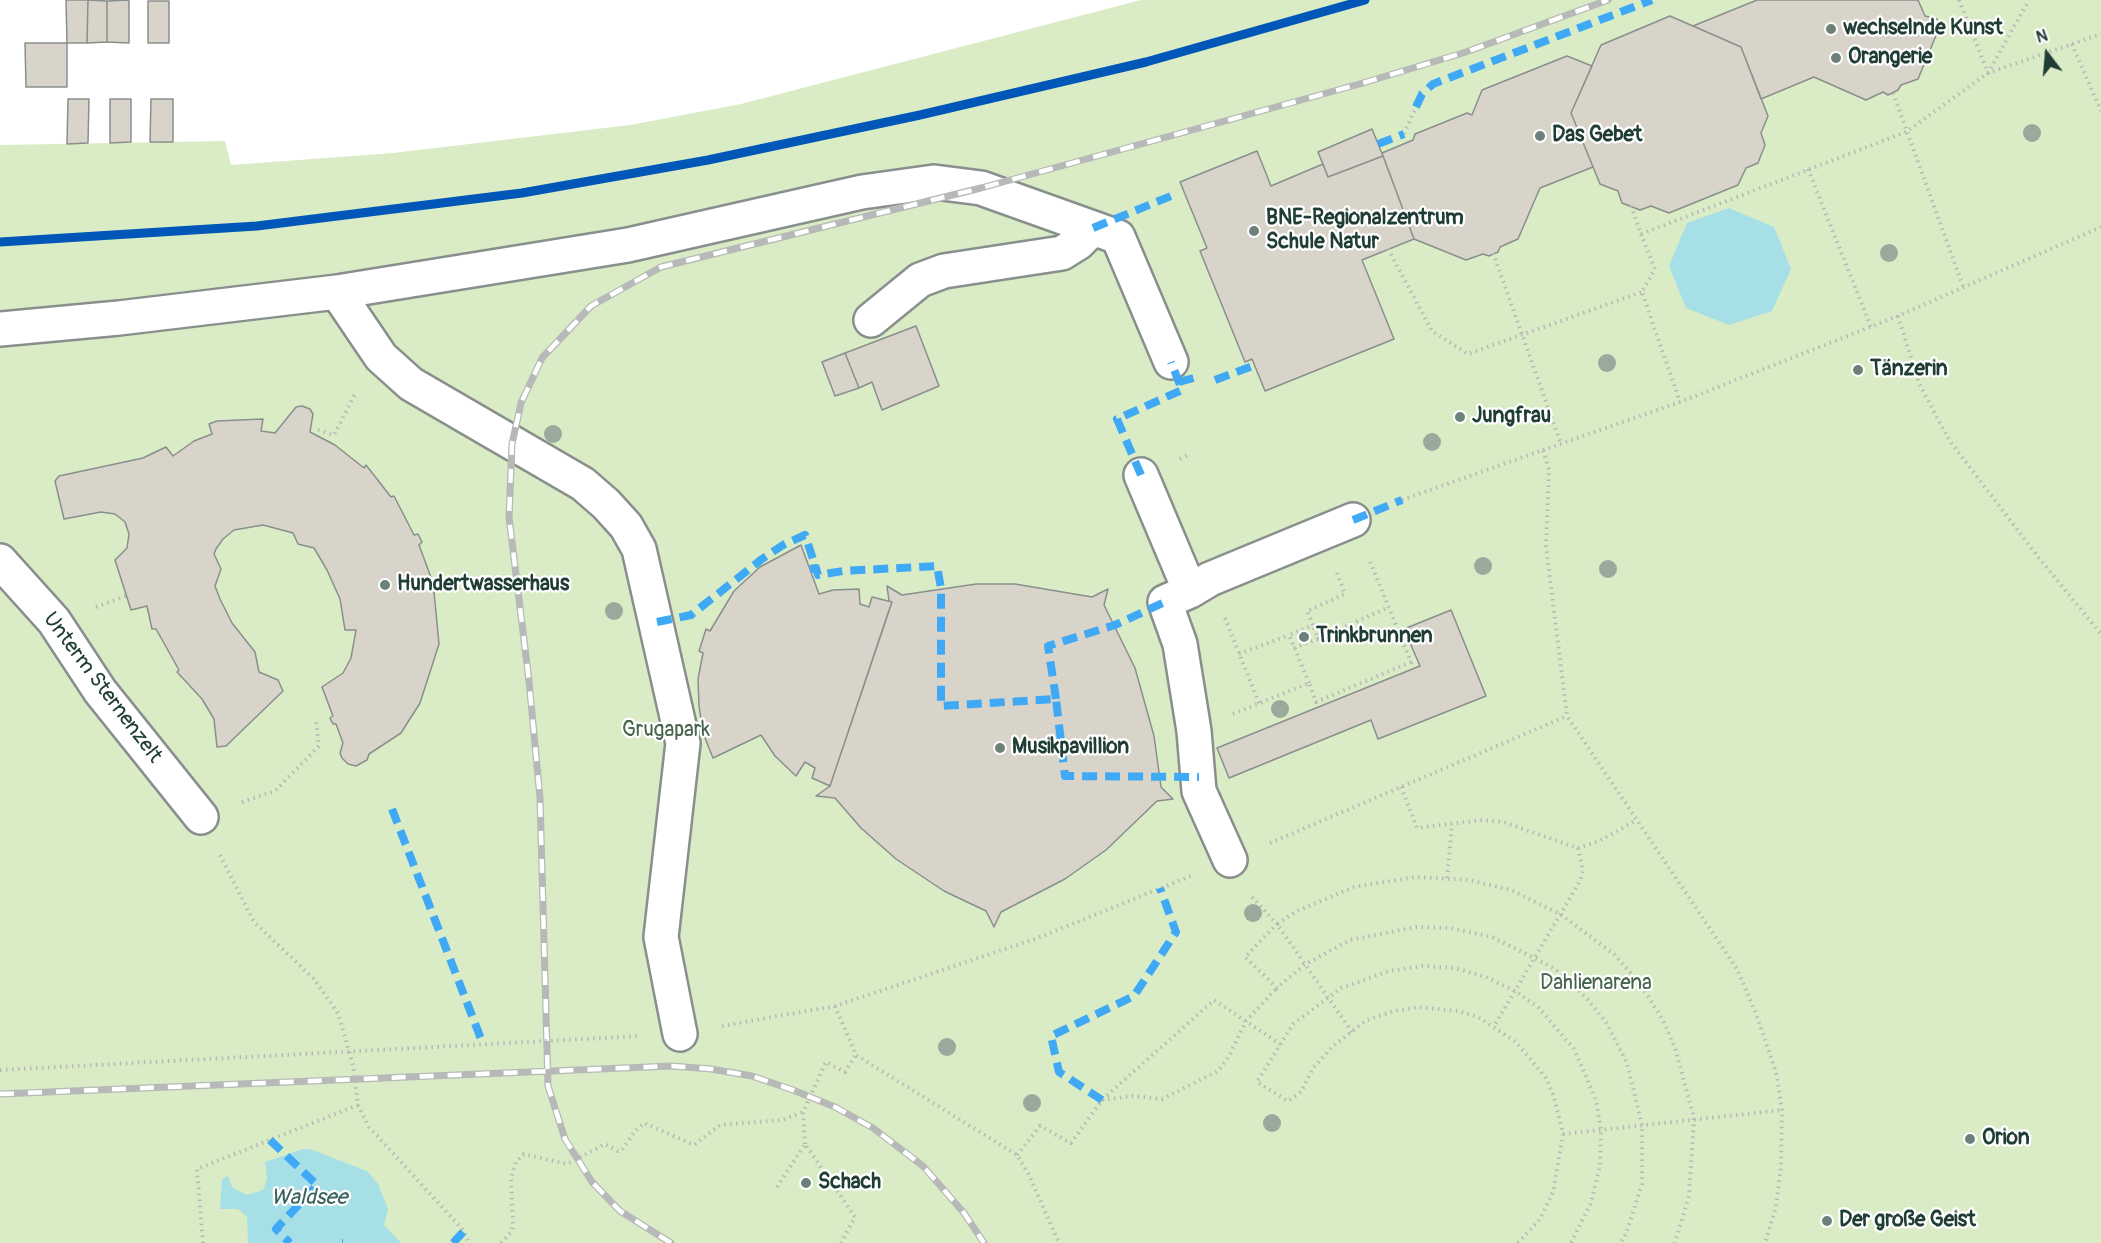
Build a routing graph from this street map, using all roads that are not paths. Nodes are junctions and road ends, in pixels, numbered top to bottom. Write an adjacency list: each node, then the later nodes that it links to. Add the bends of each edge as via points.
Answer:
1 (1093, 228): 2 (lane, via 981,188 933,182 862,192 628,245); 3 (lane, via 1062,253 944,271 920,280); 5 (lane, via 1118,237)
2 (337, 292): 4 (lane); 12 (lane, via 381,357 411,384 583,484 626,526 639,549 683,743 661,936)
3 (871, 320)
4 (0, 328)
5 (1171, 362)
6 (1141, 475): 9 (lane)
7 (1353, 520): 9 (lane)
8 (0, 561): 10 (lane, Unterm Sternenzelt, via 54,621 100,691)
9 (1200, 585): 11 (lane, via 1165,602 1180,644 1199,791)
10 (201, 817)
11 (1230, 860)
12 (680, 1034)

